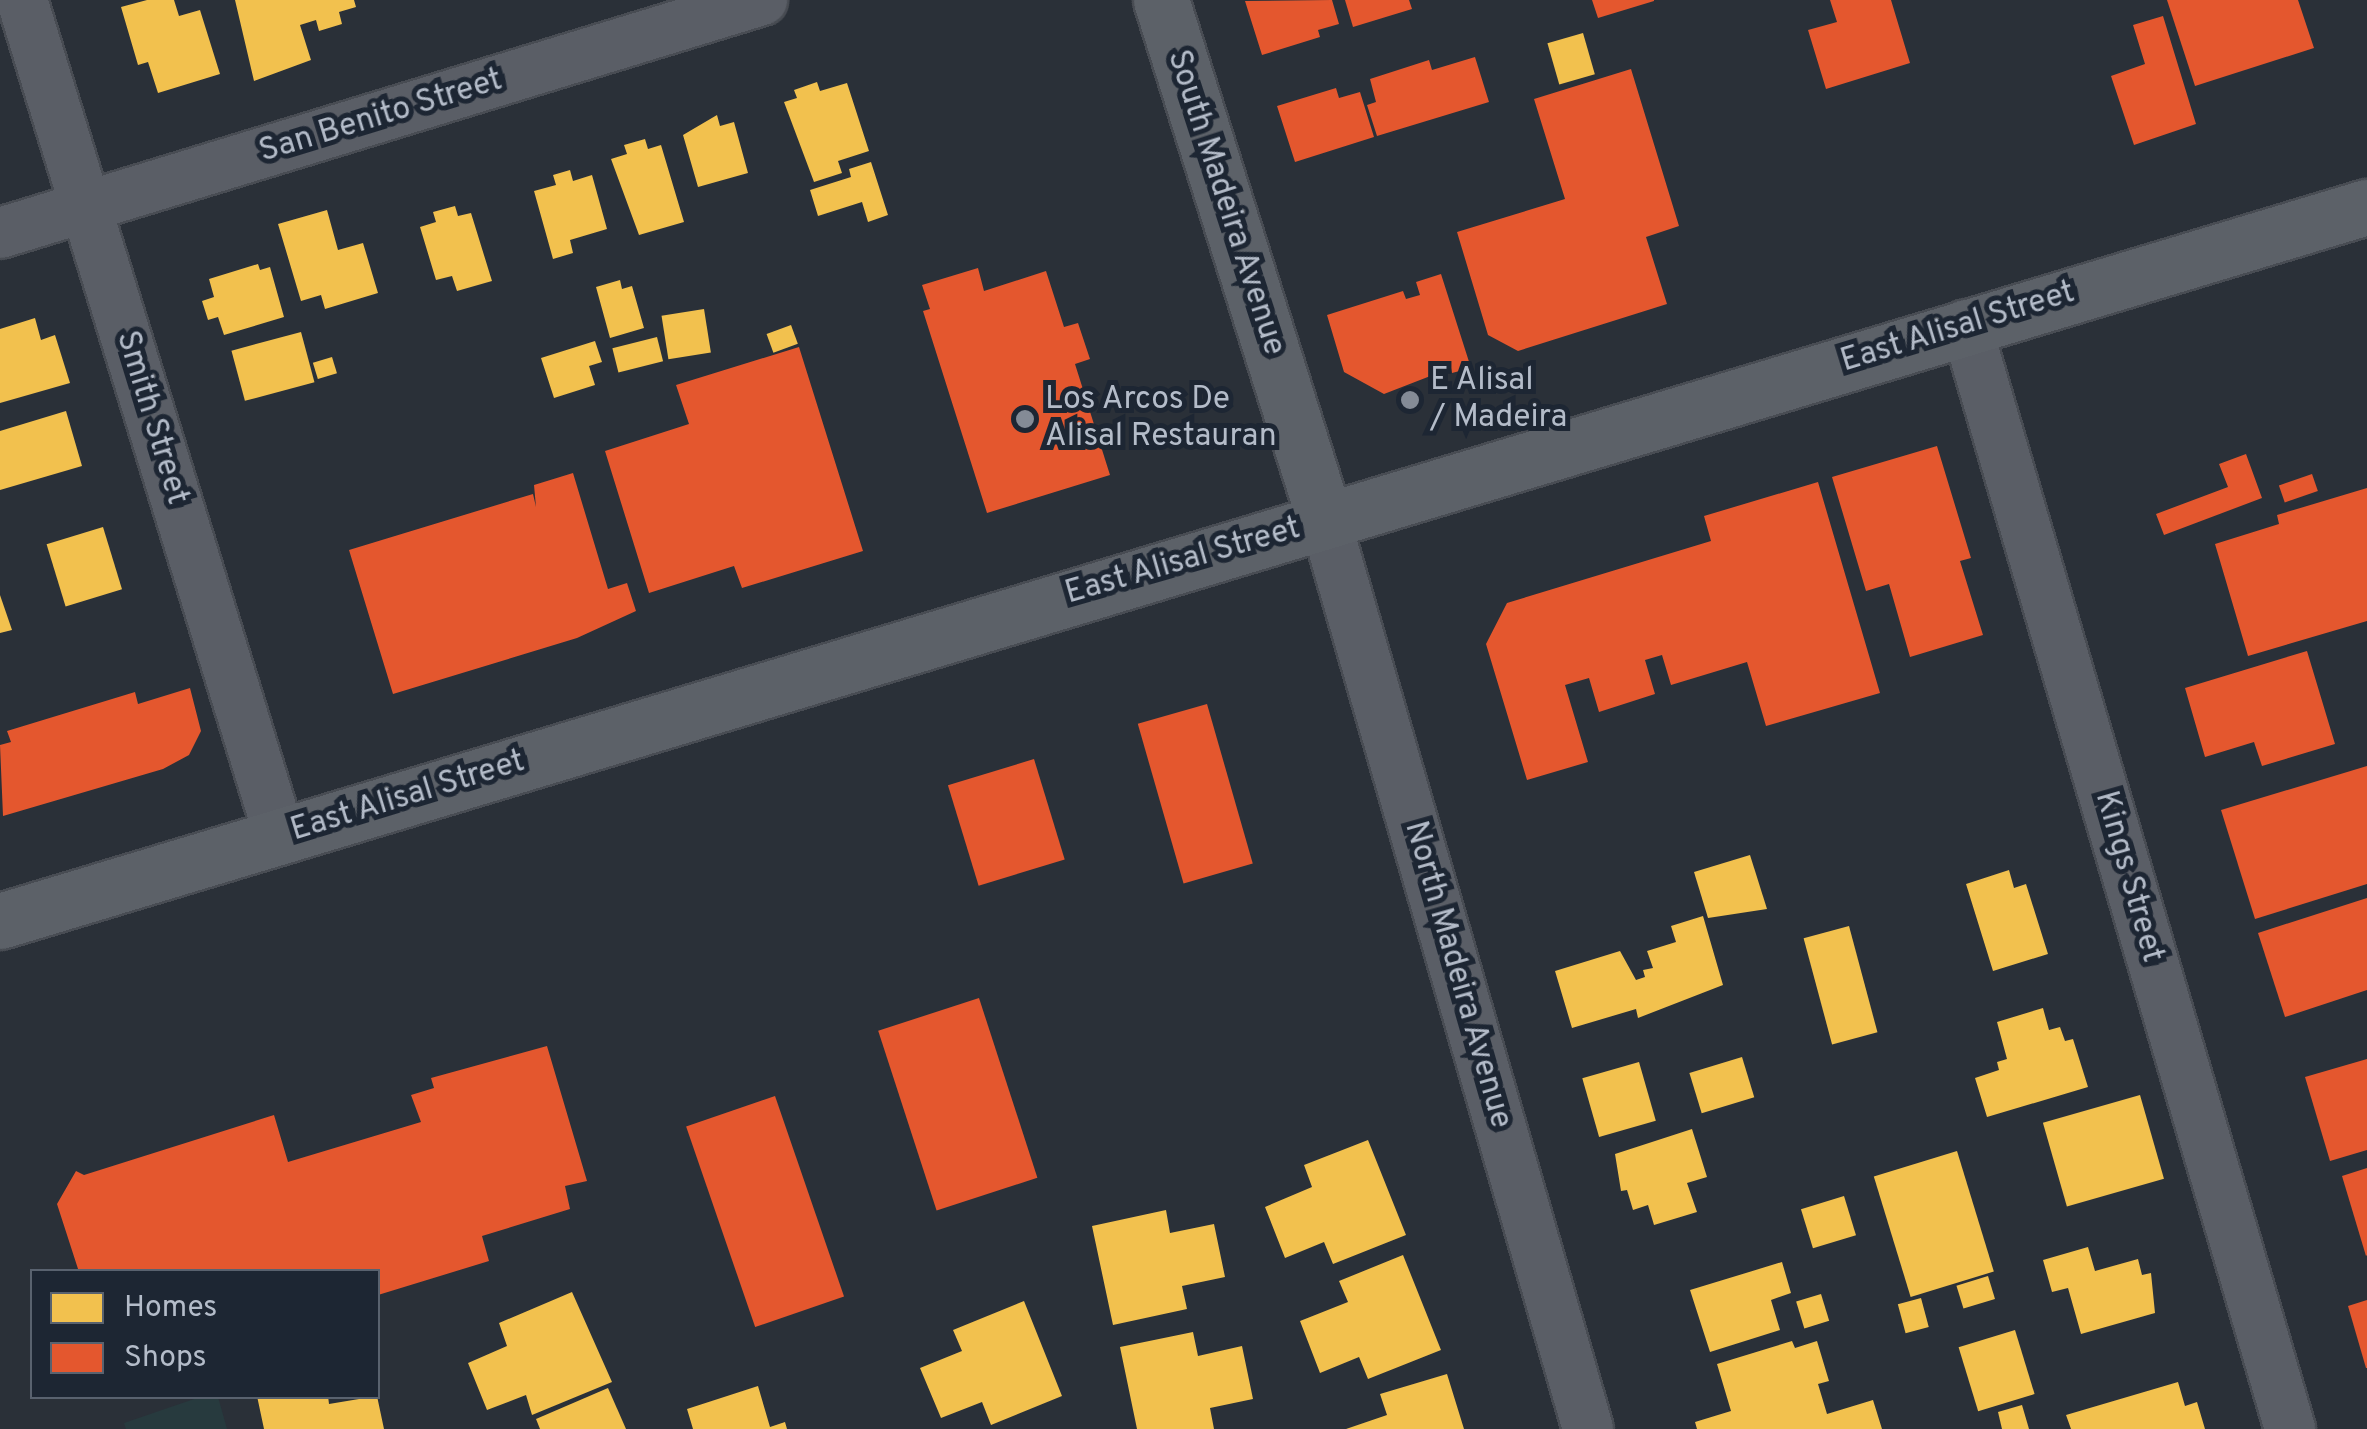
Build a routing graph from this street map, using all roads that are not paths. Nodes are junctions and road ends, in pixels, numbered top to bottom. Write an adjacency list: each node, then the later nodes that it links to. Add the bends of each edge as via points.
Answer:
1 (22, 0): 5 (street, Smith Street)
2 (762, 0): 5 (street, San Benito Street)
3 (1161, 0): 8 (main road, South Madeira Avenue)
4 (2367, 207): 7 (main road, East Alisal Street)
5 (85, 208): 6 (street, San Benito Street); 9 (street, Smith Street)
6 (0, 233)
7 (1966, 325): 8 (main road, East Alisal Street); 12 (street, Kings Street)
8 (1325, 520): 9 (main road, East Alisal Street); 11 (street, North Madeira Avenue)
9 (280, 836): 10 (main road, East Alisal Street)
10 (0, 921)
11 (1588, 1429)
12 (2290, 1429)

